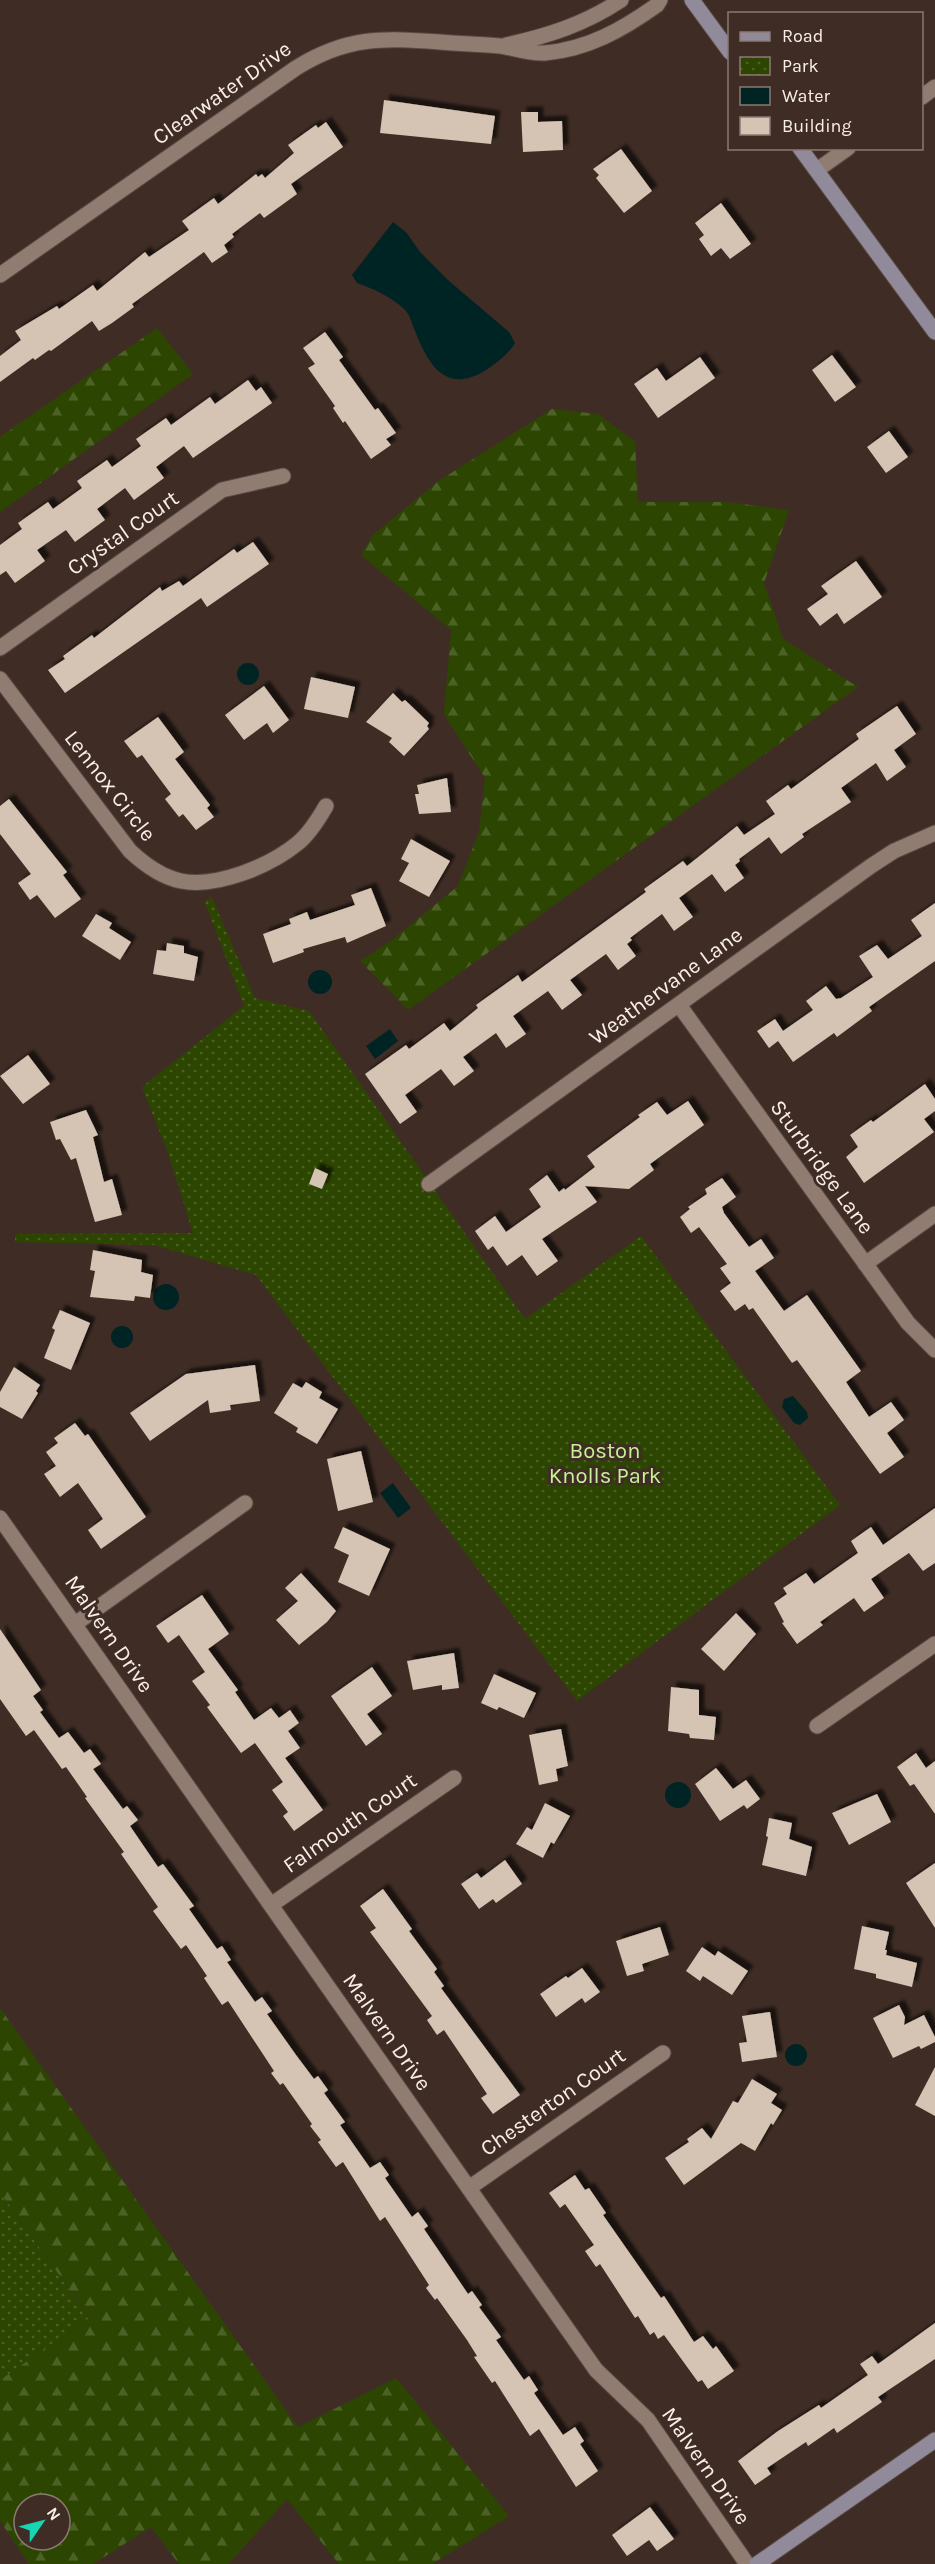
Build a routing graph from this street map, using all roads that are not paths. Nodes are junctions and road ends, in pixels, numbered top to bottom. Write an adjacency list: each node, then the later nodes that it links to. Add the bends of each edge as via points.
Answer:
1 (621, 0): 4 (street, Clearwater Drive, via 569,28)
2 (660, 0): 4 (street, Clearwater Drive, via 616,32 592,43 542,53)
3 (692, 0): 5 (street)
4 (500, 46): 9 (street, Clearwater Drive, via 389,38 323,53)
5 (728, 51)
6 (802, 150): 8 (street)
7 (845, 150): 8 (street)
8 (817, 170): 10 (street)
9 (0, 275)
10 (935, 332)
11 (283, 476): 12 (street, Crystal Court, via 222,490)
12 (0, 648)
13 (0, 679): 14 (street, Lennox Circle, via 130,851 162,875 201,883 236,875 272,860 298,843)
14 (326, 806)
15 (935, 832): 16 (street, Weathervane Lane, via 879,861)
16 (679, 1005): 17 (street, Weathervane Lane); 19 (street, Sturbridge Lane)
17 (429, 1184)
18 (935, 1214): 19 (street)
19 (865, 1264): 20 (street, Sturbridge Lane, via 908,1323)
20 (935, 1350)
21 (245, 1503): 23 (street)
22 (0, 1518): 23 (street, Malvern Drive)
23 (75, 1624): 27 (street, Malvern Drive)
24 (935, 1644): 25 (street)
25 (818, 1726)
26 (454, 1778): 27 (street, Falmouth Court)
27 (272, 1905): 29 (street, Malvern Drive)
28 (663, 2053): 29 (street, Chesterton Court)
29 (469, 2188): 31 (street, Malvern Drive, via 596,2370 648,2420)
30 (935, 2440): 32 (street)
31 (747, 2564)
32 (757, 2564)

